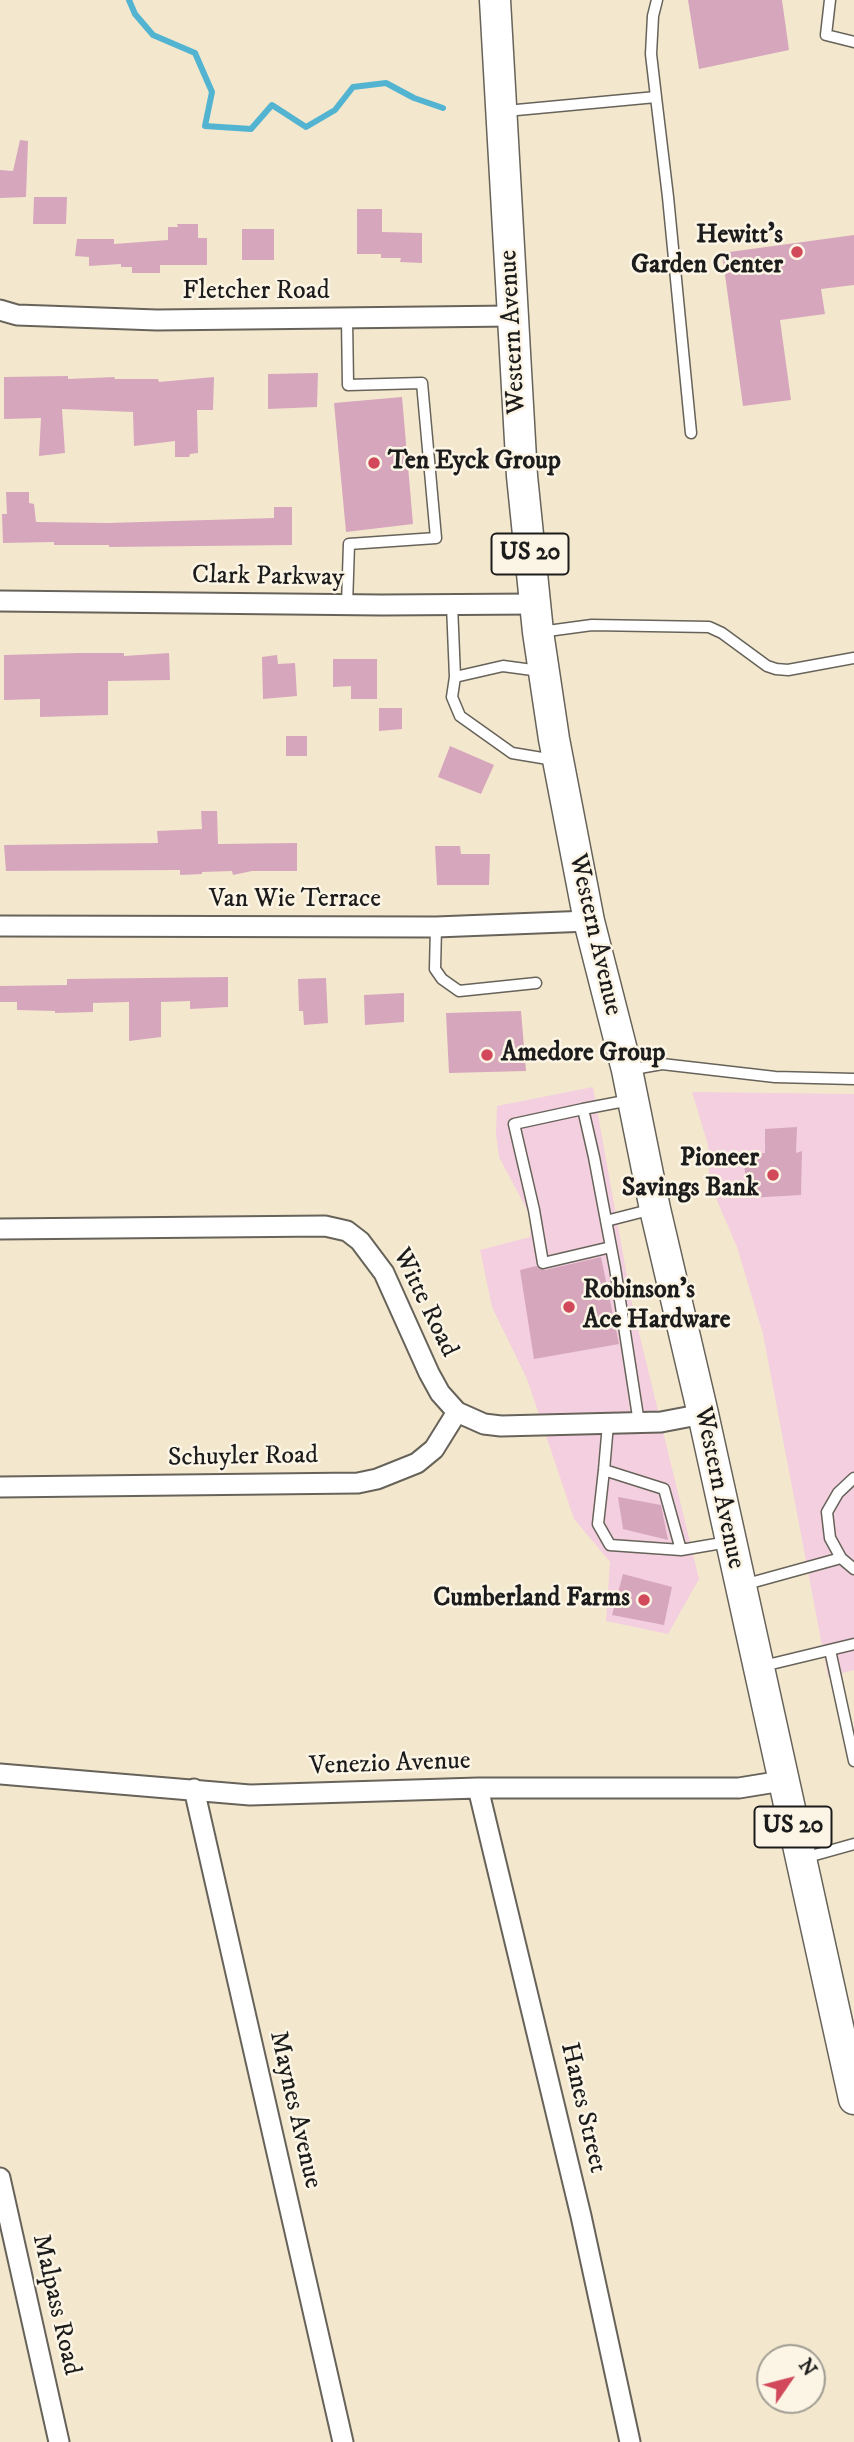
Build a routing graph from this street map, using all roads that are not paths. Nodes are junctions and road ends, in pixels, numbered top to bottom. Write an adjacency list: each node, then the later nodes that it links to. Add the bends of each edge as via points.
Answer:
1 (495, 0): 6 (main road, Western Avenue / US 20)
2 (657, 0): 5 (lane, via 650,54)
3 (831, 0): 4 (lane, via 826,35)
4 (854, 42)
5 (656, 97): 6 (lane); 10 (lane)
6 (502, 111): 8 (main road, Western Avenue / US 20)
7 (0, 310): 9 (street, Fletcher Road, via 17,315 157,320)
8 (513, 316): 9 (street, Fletcher Road); 14 (main road, Western Avenue / US 20)
9 (347, 319): 12 (lane, via 348,385 422,383 436,537 349,544)
10 (691, 433)
11 (0, 601): 12 (street, Clark Parkway)
12 (347, 605): 13 (street, Clark Parkway)
13 (452, 605): 14 (street, Clark Parkway); 17 (lane)
14 (536, 618): 15 (lane, via 592,625 709,627 776,669); 16 (main road, Western Avenue / US 20)
15 (854, 658)
16 (544, 671): 17 (lane, via 503,666); 18 (main road, Western Avenue / US 20)
17 (456, 677): 18 (lane, via 452,697 460,716 512,753)
18 (558, 761): 19 (main road, Western Avenue / US 20)
19 (589, 921): 21 (street, Van Wie Terrace); 23 (main road, Western Avenue / US 20)
20 (0, 926): 21 (street, Van Wie Terrace)
21 (436, 927): 22 (lane, via 435,969 459,991)
22 (536, 983)
23 (627, 1070): 24 (lane, via 662,1064 775,1077); 25 (main road, Western Avenue / US 20)
24 (854, 1079)
25 (632, 1099): 26 (lane); 27 (main road, Western Avenue / US 20)
26 (583, 1109): 28 (lane); 30 (lane, via 514,1124 543,1263)
27 (655, 1209): 28 (lane); 32 (main road, Western Avenue / US 20)
28 (606, 1220): 30 (lane)
29 (0, 1229): 31 (street, Witte Road, via 325,1226 347,1231 384,1273 429,1373)
30 (611, 1247): 33 (lane)
31 (457, 1412): 34 (street, via 501,1426); 37 (street, Schuyler Road, via 434,1449 416,1463 358,1483)
32 (703, 1415): 33 (street); 38 (main road, Western Avenue / US 20)
33 (639, 1423): 34 (street)
34 (608, 1424): 35 (lane)
35 (604, 1470): 39 (lane, via 664,1489); 39 (lane, via 598,1524 610,1545)
36 (854, 1478): 40 (lane, via 827,1512 830,1538)
37 (0, 1487)
38 (730, 1541): 39 (lane); 42 (main road, Western Avenue / US 20)
39 (681, 1550)
40 (841, 1558): 41 (lane); 42 (lane)
41 (854, 1569)
42 (739, 1586): 45 (main road, Western Avenue / US 20)
43 (854, 1644): 44 (lane)
44 (830, 1650): 45 (lane); 46 (lane)
45 (758, 1667): 48 (main road, Western Avenue / US 20)
46 (854, 1760)
47 (0, 1774): 50 (street, Venezio Avenue)
48 (782, 1781): 49 (street, Venezio Avenue, via 739,1788); 52 (main road, Western Avenue / US 20)
49 (478, 1788): 50 (street, Venezio Avenue, via 250,1795); 58 (street, Hanes Street)
50 (194, 1789): 57 (street, Maynes Avenue)
51 (854, 1844): 52 (lane)
52 (800, 1858): 53 (main road, Western Avenue / US 20)
53 (848, 2039): 54 (main road, Western Avenue / US 20)
54 (854, 2099)
55 (0, 2178): 56 (street, Malpass Road)
56 (58, 2442)
57 (343, 2442)
58 (630, 2442)

